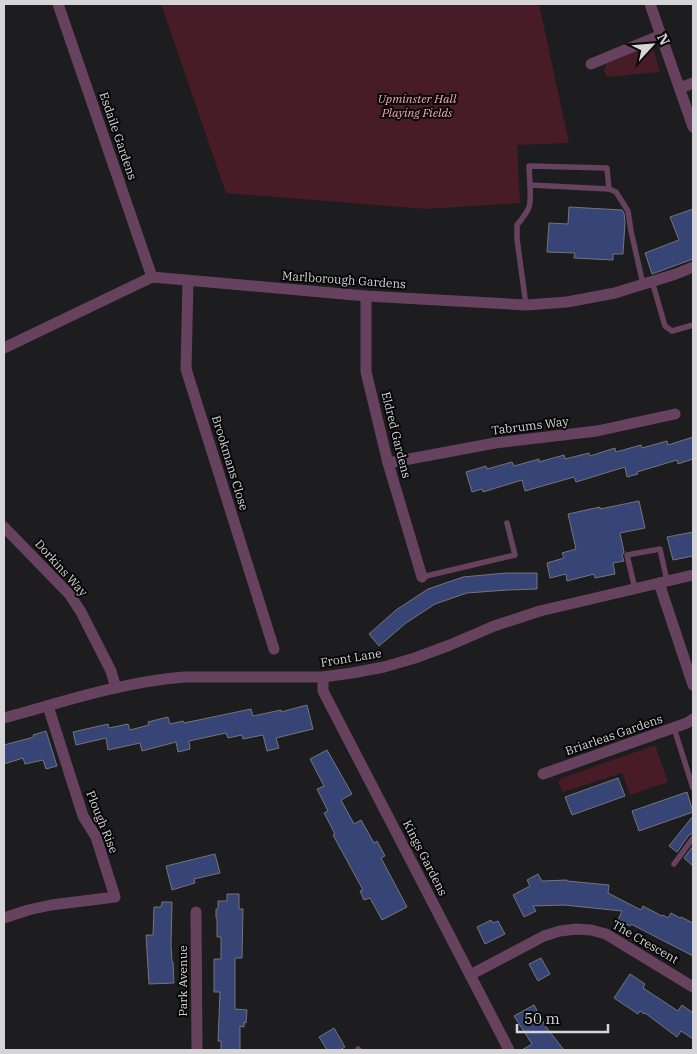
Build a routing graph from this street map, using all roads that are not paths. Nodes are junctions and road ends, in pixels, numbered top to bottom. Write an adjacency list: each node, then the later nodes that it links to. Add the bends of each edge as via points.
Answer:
1 (58, 4): 11 (street, Esdaile Gardens)
2 (650, 4): 3 (street)
3 (661, 35): 4 (street); 6 (street)
4 (591, 64)
5 (693, 83): 6 (street)
6 (680, 88): 7 (street)
7 (693, 127)
8 (530, 185): 9 (lane); 9 (lane, via 529,166 607,168); 15 (lane, via 531,205 517,225)
9 (609, 189): 13 (lane, via 616,192 628,211)
10 (693, 267): 13 (street, Marlborough Gardens)
11 (152, 277): 12 (street, Marlborough Gardens); 17 (street)
12 (188, 281): 14 (street, Marlborough Gardens); 26 (street, Brookmans Close, via 186,369)
13 (648, 283): 15 (street, Marlborough Gardens, via 567,302); 16 (lane, via 665,326 672,331)
14 (366, 296): 15 (street, Marlborough Gardens); 19 (street, Eldred Gardens, via 366,372)
15 (526, 304)
16 (693, 325)
17 (4, 348)
18 (675, 414): 19 (street, Tabrums Way, via 597,431 495,443)
19 (388, 463): 23 (street, Eldred Gardens)
20 (506, 523): 23 (lane, via 515,555)
21 (4, 527): 29 (street, Dorkins Way, via 70,595 111,672)
22 (693, 575): 24 (street, Front Lane)
23 (422, 577)
24 (663, 582): 25 (street, Front Lane); 25 (lane, via 660,549 627,555); 28 (street)
25 (634, 589): 27 (street, Front Lane, via 540,611 384,667)
26 (274, 649)
27 (323, 677): 29 (street, Front Lane, via 184,676); 40 (street, Kings Gardens, via 323,691)
28 (693, 685)
29 (116, 688): 30 (street, Front Lane)
30 (48, 706): 31 (street, Front Lane); 39 (street, Plough Rise, via 83,816 96,838 115,897 52,905)
31 (4, 718)
32 (693, 719): 33 (street, Briarleas Gardens)
33 (674, 728): 34 (street, Briarleas Gardens); 35 (lane)
34 (543, 774)
35 (693, 788)
36 (693, 838): 37 (lane)
37 (674, 864)
38 (196, 912): 42 (street, Park Avenue)
39 (4, 918)
40 (470, 975): 41 (street, The Crescent, via 544,936 576,929 606,934); 43 (street, Kings Gardens)
41 (693, 987)
42 (197, 1050)
43 (509, 1050)

